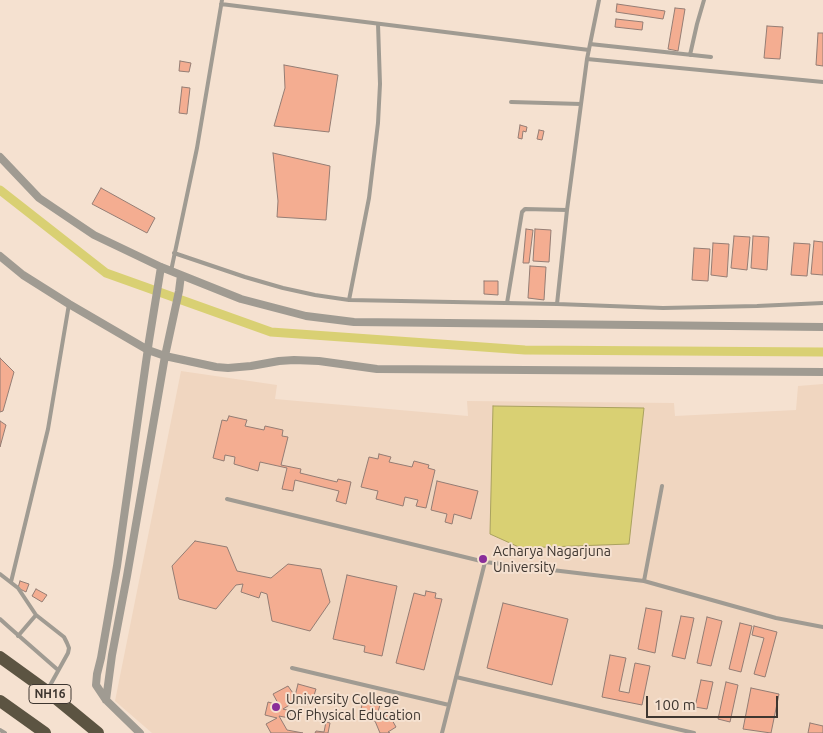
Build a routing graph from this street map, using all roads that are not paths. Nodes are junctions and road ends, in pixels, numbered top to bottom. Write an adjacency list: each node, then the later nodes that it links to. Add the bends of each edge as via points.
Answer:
1 (599, 0): 5 (lane)
2 (704, 0): 7 (lane)
3 (222, 2): 4 (lane); 15 (lane, via 197,148)
4 (378, 24): 6 (lane); 20 (lane, via 380,84 377,133 369,198)
5 (590, 44): 6 (lane); 7 (lane)
6 (589, 50): 9 (lane)
7 (690, 55): 8 (lane)
8 (711, 57)
9 (587, 59): 10 (lane); 12 (lane)
10 (823, 82)
11 (511, 102): 12 (lane)
12 (581, 104): 14 (lane)
13 (0, 157): 17 (street, via 39,198 94,235)
14 (567, 210): 21 (lane, via 525,209 522,212); 24 (lane)
15 (174, 253): 18 (lane); 20 (lane, via 283,288)
16 (0, 256): 23 (street, via 22,275)
17 (161, 267): 18 (street); 26 (street)
18 (170, 270): 19 (street)
19 (181, 274): 25 (street, via 241,298 306,316 354,322); 27 (street)
20 (349, 300): 21 (lane)
21 (507, 303): 24 (lane)
22 (823, 303): 24 (lane, via 663,308)
23 (69, 304): 26 (street); 34 (lane, via 48,429)
24 (557, 304)
25 (823, 327)
26 (148, 350): 27 (street); 44 (street, via 117,566 97,674 96,685)
27 (165, 356): 28 (street, via 228,368 294,360 377,369); 44 (street)
28 (823, 372)
29 (662, 486): 33 (lane)
30 (227, 500): 31 (lane)
31 (485, 562): 33 (lane); 42 (lane)
32 (0, 574): 34 (lane)
33 (644, 581): 37 (lane, via 776,618)
34 (11, 582): 35 (lane)
35 (36, 614): 38 (lane); 41 (lane, via 68,643 68,653)
36 (0, 619): 38 (lane)
37 (823, 627)
38 (18, 636): 41 (lane)
39 (0, 657): 43 (highway, NH16)
40 (292, 668): 46 (lane)
41 (58, 670): 43 (lane)
42 (456, 677): 46 (lane); 53 (lane)
43 (47, 691): 50 (highway, NH16)
44 (106, 700): 51 (street)
45 (0, 701): 49 (highway, NH16)
46 (449, 705): 52 (lane)
47 (0, 730): 48 (lane)
48 (5, 733)
49 (45, 733)
50 (98, 733)
51 (140, 733)
52 (442, 733)
53 (694, 733)

